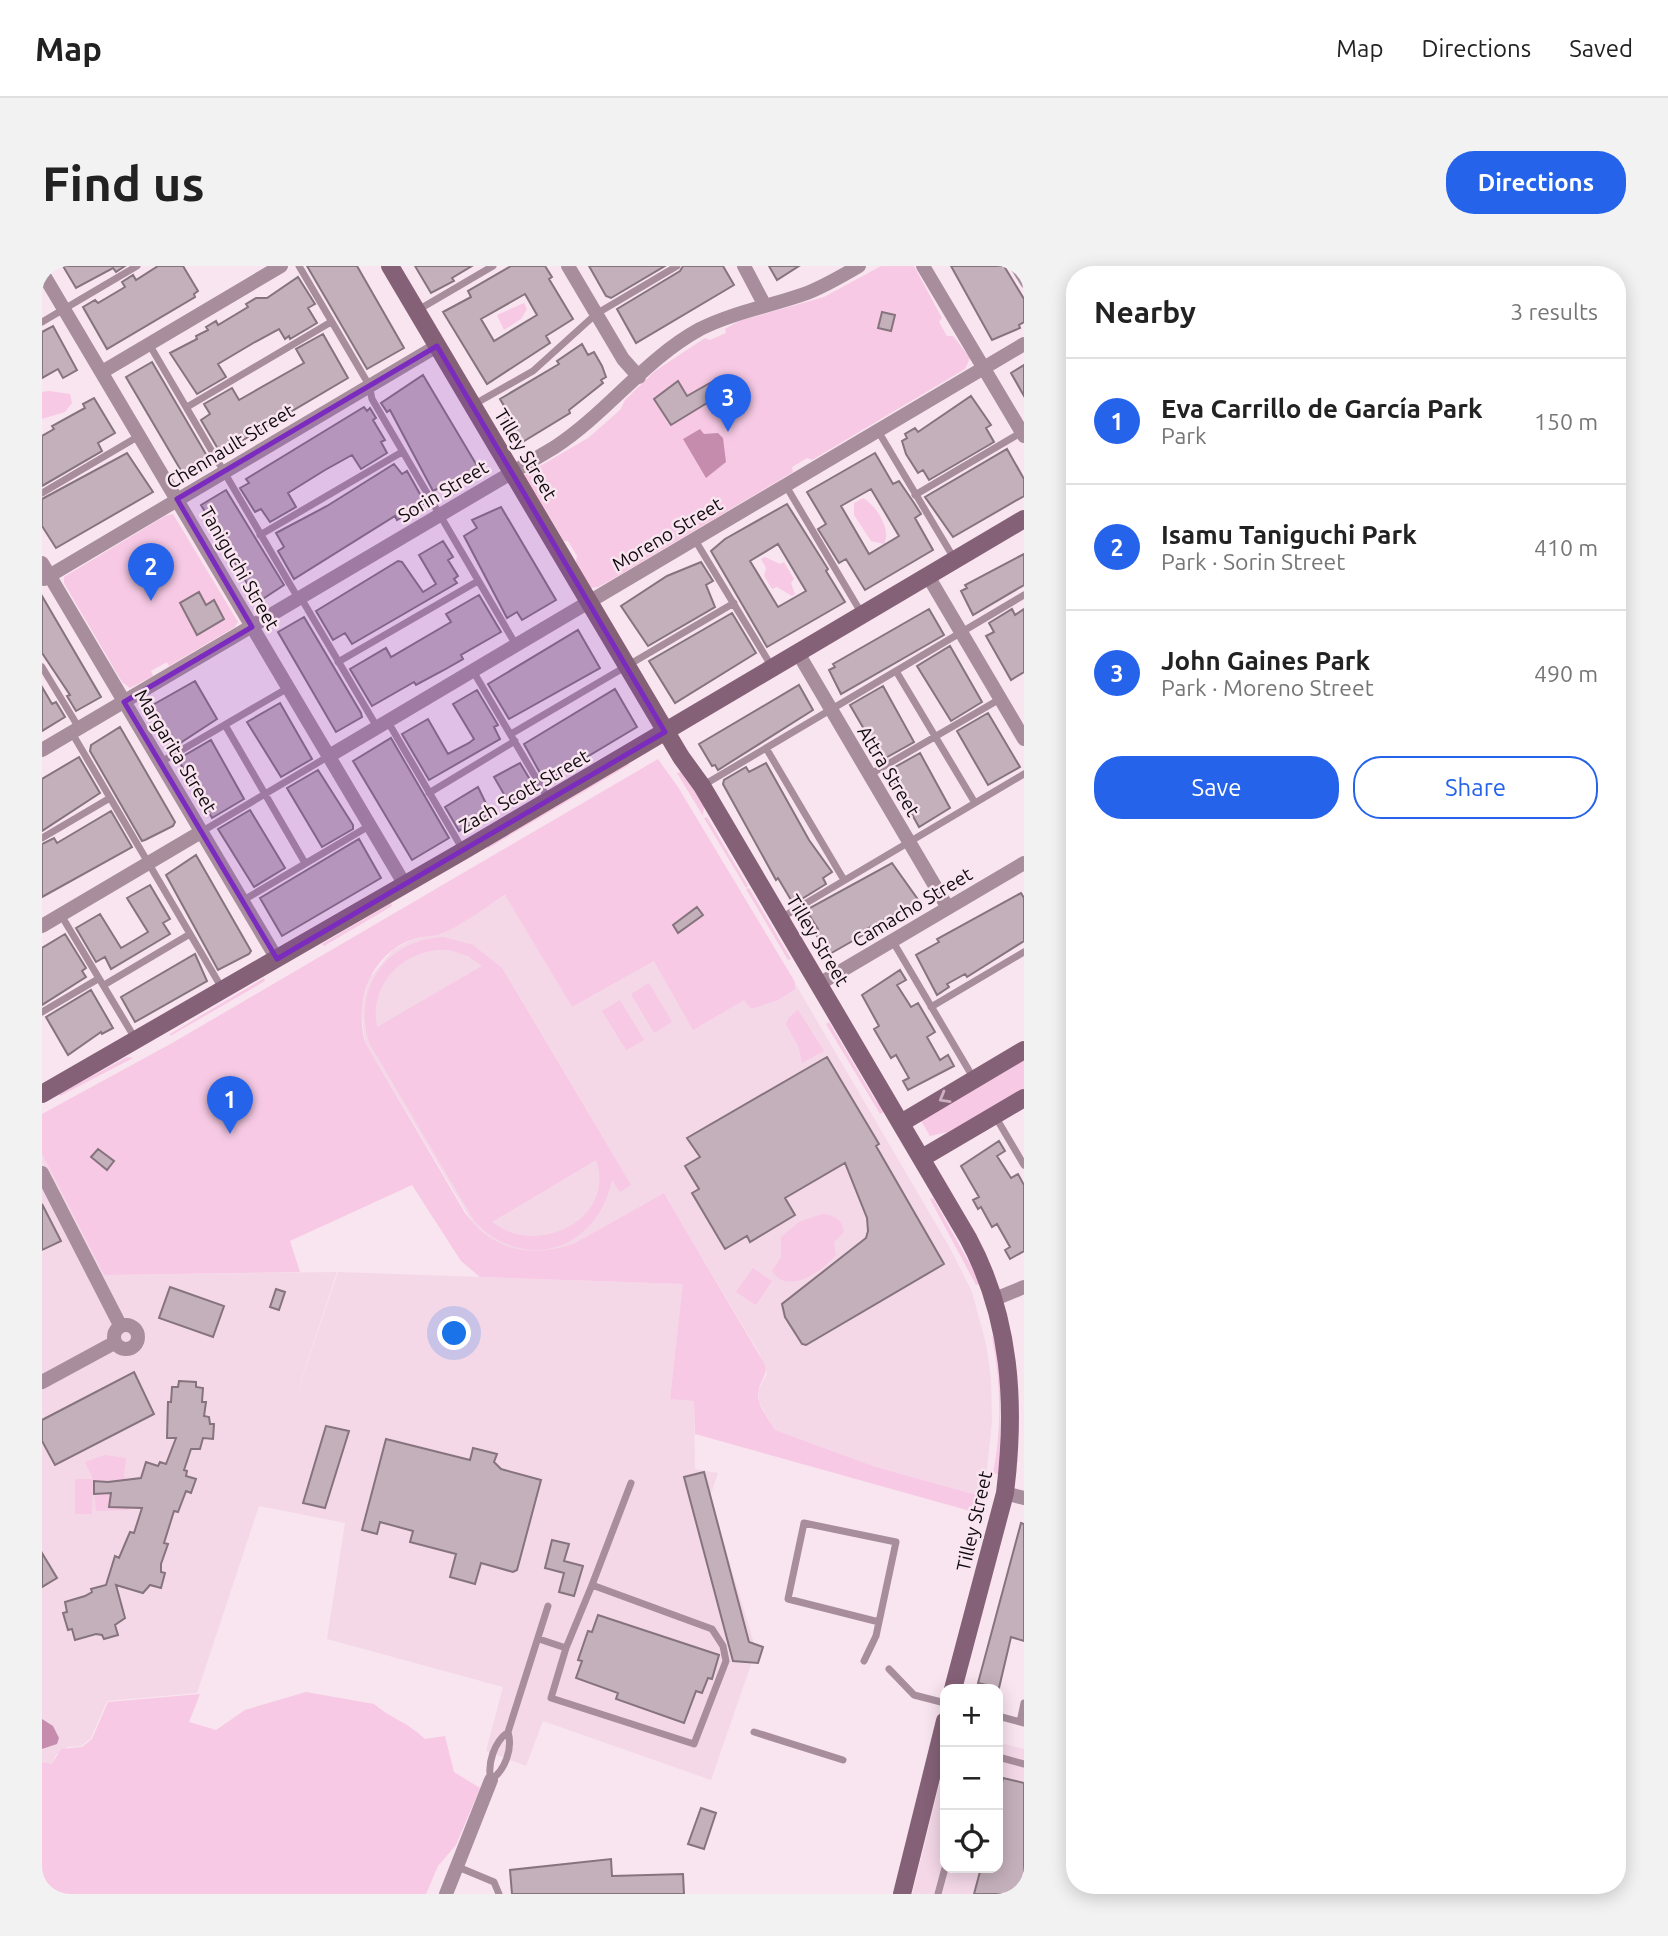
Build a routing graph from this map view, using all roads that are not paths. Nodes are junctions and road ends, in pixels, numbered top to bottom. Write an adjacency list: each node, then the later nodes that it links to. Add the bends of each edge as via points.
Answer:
1 (136, 266): 16 (lane)
2 (281, 266): 21 (street)
3 (299, 266): 20 (lane)
4 (390, 266): 17 (street, Tilley Street)
5 (493, 266): 12 (lane)
6 (568, 266): 18 (street)
7 (677, 266): 18 (lane)
8 (744, 266): 15 (street)
9 (859, 266): 15 (street, Sorin Street, via 805,293)
10 (923, 266): 24 (street)
11 (1013, 266): 14 (lane)
12 (482, 269): 17 (lane)
13 (42, 271): 16 (street, Taniguchi Street)
14 (1024, 284)
15 (764, 304): 26 (street, Sorin Street, via 700,330 673,346)
16 (64, 309): 19 (lane); 25 (street, Taniguchi Street)
17 (417, 311): 23 (street, Tilley Street)
18 (596, 314): 26 (street); 28 (lane, via 533,371)
19 (42, 322)
20 (331, 322): 27 (lane); 29 (lane)
21 (149, 344): 25 (street); 29 (lane)
22 (1024, 344): 24 (street, Moreno Street)
23 (437, 346): 27 (street, Chennault Street); 28 (street, Tilley Street)
24 (984, 368): 30 (street, Moreno Street); 31 (street)
25 (102, 372): 32 (street, Taniguchi Street)
26 (639, 377): 35 (street, Sorin Street, via 583,429)
27 (369, 386): 33 (lane, via 370,396); 34 (street, Chennault Street)
28 (472, 405): 35 (street, Tilley Street)
29 (187, 407): 34 (lane)
30 (878, 431): 36 (street, Moreno Street); 38 (lane)
31 (1023, 434): 38 (lane)
32 (140, 436): 37 (lane); 39 (street, Taniguchi Street)
33 (402, 452): 40 (lane); 42 (lane)
34 (224, 471): 39 (street, Chennault Street); 42 (lane)
35 (512, 472): 40 (street, Sorin Street); 50 (street, Tilley Street)
36 (786, 486): 43 (street, Moreno Street); 52 (lane)
37 (42, 493)
38 (915, 495): 44 (lane)
39 (177, 499): 45 (street, Chennault Street); 53 (street, Taniguchi Street)
40 (439, 515): 47 (lane); 49 (street, Sorin Street)
41 (1024, 519): 44 (street, Zach Scott Street)
42 (260, 535): 49 (lane)
43 (695, 540): 50 (street, Moreno Street); 51 (lane)
44 (955, 560): 46 (street, Zach Scott Street)
45 (44, 573): 65 (street, Margarita Street)
46 (928, 576): 52 (street, Zach Scott Street); 54 (street)
47 (478, 581): 55 (lane); 57 (lane)
48 (1024, 595): 54 (lane)
49 (299, 598): 53 (street, Sorin Street); 57 (lane)
50 (589, 602): 55 (street, Moreno Street); 58 (street, Tilley Street)
51 (734, 603): 58 (lane); 60 (lane)
52 (862, 614): 56 (street, Zach Scott Street)
53 (252, 626): 63 (street, Taniguchi Street); 65 (street, Sorin Street)
54 (961, 632): 62 (lane); 64 (street)
55 (516, 645): 61 (street, Moreno Street)
56 (797, 653): 60 (street, Zach Scott Street); 66 (street, Attra Street)
57 (338, 662): 67 (lane)
58 (626, 665): 70 (street, Tilley Street); 72 (lane)
59 (42, 667): 69 (lane)
60 (772, 668): 70 (street, Zach Scott Street)
61 (473, 671): 67 (street, Moreno Street); 72 (lane)
62 (896, 671): 66 (lane); 71 (lane)
63 (288, 688): 68 (lane); 76 (street, Taniguchi Street)
64 (1000, 699): 71 (lane); 73 (street)
65 (124, 702): 69 (street, Sorin Street); 77 (street, Margarita Street)
66 (831, 710): 74 (lane); 79 (street, Attra Street)
67 (382, 725): 76 (street, Moreno Street); 81 (lane)
68 (225, 726): 77 (lane); 82 (lane)
69 (75, 731): 75 (street, Sorin Street); 83 (lane)
70 (666, 732): 80 (street, Tilley Street); 84 (street, Zach Scott Street)
71 (935, 737): 79 (lane); 85 (lane)
72 (513, 738): 81 (lane); 84 (lane)
73 (1024, 739)
74 (766, 748): 80 (lane); 94 (lane)
75 (42, 750)
76 (328, 756): 82 (lane); 86 (street, Taniguchi Street)
77 (161, 762): 87 (street, Margarita Street)
78 (1024, 774): 85 (lane)
79 (869, 775): 89 (street, Attra Street)
80 (702, 786): 99 (street, Tilley Street)
81 (429, 793): 90 (lane)
82 (265, 794): 87 (lane); 91 (lane)
83 (110, 798): 88 (lane); 93 (lane)
84 (550, 800): 90 (street, Zach Scott Street)
85 (975, 803): 89 (lane)
86 (369, 826): 91 (lane); 95 (street, Taniguchi Street)
87 (201, 832): 93 (street); 96 (street, Margarita Street)
88 (42, 838)
89 (909, 842): 94 (lane); 97 (street, Attra Street)
90 (463, 851): 95 (street, Zach Scott Street)
91 (305, 863): 96 (lane)
92 (1024, 863): 97 (street, Camacho Street)
93 (148, 864): 98 (street); 101 (lane)
94 (844, 880): 99 (lane)
95 (405, 885): 104 (street, Zach Scott Street)
96 (242, 901): 104 (street, Margarita Street)
97 (948, 908): 102 (street, Camacho Street)
98 (61, 915): 100 (street); 105 (lane)
99 (780, 918): 106 (street, Tilley Street)
100 (42, 926)
101 (190, 934): 105 (lane); 107 (lane)
102 (892, 940): 106 (street, Camacho Street); 108 (lane)
103 (1024, 952): 108 (lane)
104 (277, 959): 107 (street, Zach Scott Street)
105 (101, 982): 109 (lane); 110 (lane)
106 (819, 984): 116 (street, Tilley Street)
107 (223, 991): 110 (street, Zach Scott Street)
108 (931, 1007): 112 (lane)
109 (42, 1012)
110 (137, 1041): 113 (street, Zach Scott Street)
111 (1024, 1050): 112 (street)
112 (974, 1080): 116 (street, one-way to 116)
113 (42, 1094)
114 (1024, 1098): 115 (street)
115 (994, 1116): 117 (street); 118 (lane)
116 (901, 1123): 117 (street, Tilley Street)
117 (922, 1158): 121 (street, Tilley Street, via 983,1265)
118 (1024, 1164)
119 (42, 1173): 122 (street)
120 (1024, 1287): 121 (street)
121 (995, 1299): 126 (street, Tilley Street, via 1010,1390)
122 (120, 1325): 123 (street, via 113,1334); 123 (street, via 132,1326 138,1340 129,1349)
123 (114, 1343): 124 (street)
124 (42, 1382)
125 (631, 1483): 128 (lane)
126 (1005, 1493): 127 (street); 135 (street, Tilley Street)
127 (1024, 1499)
128 (592, 1585): 132 (lane); 132 (lane, via 712,1629 723,1646 726,1661 694,1744 551,1698)
129 (548, 1606): 131 (lane)
130 (879, 1622): 130 (lane, via 896,1542 804,1523 788,1599); 133 (lane)
131 (539, 1639): 132 (lane); 140 (lane)
132 (566, 1648)
133 (864, 1661)
134 (889, 1669): 136 (lane, via 914,1695)
135 (954, 1684)
136 (940, 1702)
137 (1024, 1703): 139 (lane)
138 (1003, 1717): 139 (lane)
139 (1022, 1722)
140 (508, 1732): 146 (lane, via 496,1746 488,1771); 146 (lane, via 512,1743 500,1774)
141 (754, 1732): 144 (lane)
142 (940, 1741): 151 (street)
143 (1003, 1758): 145 (lane)
144 (843, 1760)
145 (1024, 1764)
146 (491, 1780): 147 (street)
147 (458, 1867): 149 (street); 150 (lane, via 494,1882)
148 (944, 1873): 152 (lane)
149 (446, 1894)
150 (499, 1894)
151 (902, 1894)
152 (938, 1894)

